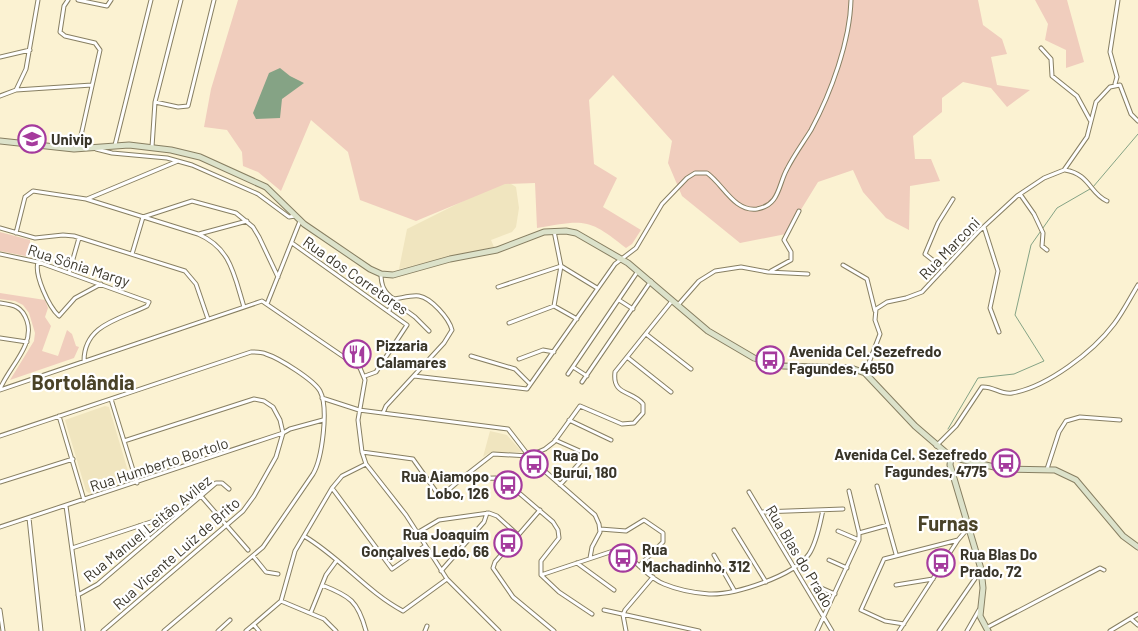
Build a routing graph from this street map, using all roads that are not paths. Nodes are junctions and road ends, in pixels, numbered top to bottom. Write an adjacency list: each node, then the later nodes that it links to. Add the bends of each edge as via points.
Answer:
1 (38, 0): 11 (street)
2 (68, 0): 13 (street, via 59,30 66,36 98,45 100,51)
3 (78, 0): 4 (street, via 107,6)
4 (112, 0)
5 (151, 0): 21 (street)
6 (181, 0): 17 (street)
7 (214, 0): 17 (street, via 188,106)
8 (851, 0): 46 (street, via 843,52 811,129 786,172 778,196 764,207 748,208 733,200 706,173 695,173 667,199 636,248)
9 (1118, 0): 14 (street, via 1110,48 1118,77)
10 (1041, 48): 18 (street, via 1051,59 1052,76 1077,96)
11 (30, 50): 12 (street); 15 (street, via 24,76)
12 (0, 57)
13 (92, 85): 15 (street); 24 (street)
14 (1115, 85): 18 (street, via 1096,102); 19 (street, via 1122,86 1130,112)
15 (16, 90): 16 (street)
16 (0, 96)
17 (156, 102): 23 (street)
18 (1090, 120): 26 (street, via 1084,142)
19 (1138, 121)
20 (0, 141): 24 (main road)
21 (115, 145): 22 (main road); 23 (main road)
22 (92, 147): 24 (main road); 25 (street, via 112,153)
23 (152, 147): 32 (main road, via 200,157 256,180)
24 (78, 148)
25 (179, 161): 28 (street); 32 (street, via 252,191 289,217)
26 (1064, 170): 27 (street, Rua Marconi, via 1044,178); 30 (street, via 1083,178 1098,196)
27 (1020, 194): 36 (street, Rua Marconi); 43 (street, via 1034,214 1043,235 1042,246)
28 (86, 199): 33 (street); 39 (street, via 45,192 28,193)
29 (953, 199): 50 (street, via 925,254)
30 (1107, 201)
31 (799, 212): 52 (street, via 784,240 791,252 791,260 785,266)
32 (295, 216): 35 (main road)
33 (143, 217): 34 (street, via 192,201 229,210); 40 (street); 45 (street)
34 (247, 221): 40 (street); 56 (street, via 264,244)
35 (300, 221): 42 (street); 54 (main road)
36 (984, 227): 50 (street, Rua Marconi); 77 (street, via 998,271 990,308)
37 (1, 229): 39 (street)
38 (554, 230): 46 (main road, via 576,233); 49 (street); 54 (main road, via 497,250 393,275)
39 (16, 233): 41 (street, via 35,238 63,235)
40 (198, 234): 69 (street, via 214,241 224,252)
41 (80, 238): 45 (street); 53 (street)
42 (292, 243): 56 (street); 71 (street, Rua dos Corretores)
43 (1047, 250)
44 (0, 254): 47 (street, Rua Sônia Margy)
45 (132, 254): 73 (street, via 190,275)
46 (622, 258): 51 (main road); 61 (street)
47 (38, 262): 53 (street, Rua Sônia Margy); 58 (street, via 38,277 59,316 75,298)
48 (842, 265): 72 (street, via 867,279)
49 (561, 266): 60 (street); 61 (street); 68 (street)
50 (944, 269): 72 (street, Rua Marconi, via 922,292 888,302)
51 (638, 271): 57 (main road); 63 (street)
52 (768, 272): 55 (street); 67 (street, via 741,267 715,271 699,281)
53 (69, 273): 58 (street, Rua Sônia Margy)
54 (381, 274): 62 (street, via 385,291)
55 (808, 274)
56 (278, 278): 66 (street)
57 (651, 281): 64 (main road); 70 (street)
58 (102, 284): 85 (street, Rua Sônia Margy, via 148,302 147,306 99,328 87,344)
59 (1138, 285): 110 (street, via 1113,325 1088,352 1048,378 1018,391 1004,393 982,388 956,426)
60 (498, 287)
61 (597, 288): 74 (street)
62 (393, 300): 71 (street); 76 (street); 91 (street, via 422,297 442,314 452,328 449,336)
63 (619, 300): 70 (street); 86 (street)
64 (673, 300): 67 (main road); 78 (street)
65 (0, 303): 80 (street, via 18,306 22,310 29,329)
66 (267, 304): 69 (street, via 258,302); 90 (street, via 355,363)
67 (678, 305): 88 (main road, via 708,331 754,358 783,366 852,368)
68 (554, 306): 74 (street); 75 (street)
69 (244, 307): 73 (street)
70 (633, 309): 92 (street)
71 (389, 311): 90 (street, Rua dos Corretores, via 407,326 376,372)
72 (875, 311): 88 (street, via 880,334)
73 (208, 319): 85 (street)
74 (576, 319): 81 (street)
75 (509, 323)
76 (429, 331)
77 (999, 332)
78 (646, 334): 83 (street); 87 (street)
79 (0, 338): 80 (street)
80 (27, 342): 95 (street)
81 (554, 352): 84 (street, via 543,350); 94 (street)
82 (471, 356): 94 (street, via 515,369)
83 (627, 357): 96 (street); 103 (street, via 615,373 615,384 619,390 643,404 643,413 634,423 622,424 580,406)
84 (519, 359)
85 (84, 361): 95 (street)
86 (573, 367): 89 (street); 92 (street)
87 (691, 369)
88 (865, 372): 110 (main road)
89 (568, 374)
90 (365, 376): 99 (street)
91 (414, 376): 94 (street, via 527,389); 100 (street)
92 (587, 376): 93 (street)
93 (582, 382)
94 (530, 384)
95 (0, 389)
96 (671, 392)
97 (322, 398): 98 (street, via 318,389 288,366 268,354 251,352); 99 (street); 102 (street)
98 (111, 399): 101 (street); 109 (street)
99 (359, 410): 100 (street); 112 (street)
100 (383, 413): 113 (street, via 505,428 518,439)
101 (59, 416): 106 (street); 115 (street)
102 (323, 420): 105 (street, Rua Humberto Bortolo); 159 (street, via 317,468 272,536)
103 (569, 420): 107 (street); 108 (street)
104 (1120, 420): 118 (street, via 1080,417 1066,421)
105 (284, 433): 109 (street, via 273,407 254,398); 121 (street, Rua Humberto Bortolo); 138 (street, Rua Vicente Luiz de Brito, via 276,457 254,496)
106 (0, 436)
107 (555, 440): 113 (street, via 548,448); 122 (street, via 582,452 584,458)
108 (611, 440)
109 (124, 441): 121 (street)
110 (936, 446): 111 (main road)
111 (941, 450): 114 (main road); 117 (main road)
112 (362, 452): 116 (street); 119 (street, via 413,459 440,498)
113 (528, 456): 119 (street, via 493,454); 122 (street)
114 (953, 458): 117 (main road); 118 (main road, via 1003,468)
115 (73, 459): 120 (street); 129 (street)
116 (366, 464): 124 (street, via 342,476); 147 (street)
117 (951, 468): 142 (main road)
118 (1047, 469): 155 (main road, via 1076,480 1123,536)
119 (461, 479): 132 (street, via 500,478)
120 (0, 482)
121 (137, 483): 129 (street, Rua Humberto Bortolo)
122 (560, 485): 143 (street, via 594,515)
123 (877, 486): 139 (street)
124 (332, 488): 149 (street); 153 (street, via 392,570)
125 (229, 489): 128 (street, Rua Manuel Leitão Avilez, via 218,482)
126 (850, 491): 146 (street)
127 (749, 492): 135 (street, Rua Blas do Prado)
128 (201, 496): 134 (street, Rua Manuel Leitão Avilez); 138 (street)
129 (84, 500): 130 (street, Rua Humberto Bortolo)
130 (66, 506): 137 (street, Rua Humberto Bortolo); 154 (street)
131 (843, 509): 133 (street)
132 (540, 510): 148 (street); 171 (street, via 556,526 559,538 541,561)
133 (823, 510): 135 (street); 165 (street, via 810,552)
134 (182, 512): 140 (street); 150 (street, Rua Manuel Leitão Avilez)
135 (761, 512): 165 (street, Rua Blas do Prado)
136 (486, 514): 147 (street, via 438,520); 148 (street, via 493,514); 169 (street, via 484,522)
137 (29, 518): 141 (street, Rua Humberto Bortolo); 200 (street)
138 (227, 525): 156 (street); 202 (street, Rua Vicente Luiz de Brito)
139 (888, 525): 146 (street); 157 (street)
140 (139, 526): 150 (street, via 147,532); 154 (street)
141 (0, 527)
142 (969, 527): 152 (street); 167 (main road)
143 (600, 529): 160 (street); 164 (street, via 628,531 642,520 663,533 662,542)
144 (734, 530): 175 (street)
145 (838, 531): 151 (street)
146 (859, 533): 151 (street)
147 (417, 534): 153 (street)
148 (518, 535): 211 (street, via 495,562 494,571 520,605)
149 (304, 536): 161 (street); 183 (street, via 292,557)
150 (149, 540): 182 (street, Rua Manuel Leitão Avilez, via 98,584)
151 (859, 540): 166 (street)
152 (958, 540): 157 (street); 174 (street)
153 (425, 546): 169 (street)
154 (72, 548): 182 (street)
155 (1138, 548)
156 (248, 550)
157 (896, 554): 194 (street, via 884,558 862,610 885,621)
158 (714, 555): 180 (street)
159 (253, 556): 170 (street, via 266,572); 203 (street)
160 (590, 558): 163 (street); 164 (street, via 615,551)
161 (337, 560): 173 (street, via 388,603 405,611); 176 (street)
162 (830, 560): 166 (street)
163 (577, 563): 171 (street); 179 (street)
164 (639, 566): 172 (street)
165 (794, 567): 175 (street); 191 (street, Rua Blas do Prado)
166 (847, 568): 181 (street)
167 (981, 569): 184 (main road); 217 (street)
168 (1104, 570): 198 (street, via 1100,568)
169 (441, 571): 173 (street)
170 (278, 574)
171 (541, 575): 188 (street, via 558,592)
172 (653, 577): 180 (street, via 663,584 707,594); 190 (street)
173 (447, 579): 210 (street)
174 (933, 579): 177 (street); 194 (street)
175 (766, 582): 180 (street)
176 (322, 585): 187 (street); 208 (street, via 354,601)
177 (896, 585)
178 (819, 586): 181 (street)
179 (614, 590)
180 (734, 590)
181 (835, 594): 191 (street)
182 (78, 595): 201 (street)
183 (280, 601): 187 (street); 195 (street)
184 (980, 609): 198 (main road); 218 (street)
185 (0, 610): 199 (street)
186 (604, 610): 190 (street)
187 (311, 612): 207 (street, via 326,620)
188 (592, 614)
189 (1138, 614): 192 (street)
190 (623, 615): 212 (street); 213 (street)
191 (824, 619): 214 (street); 215 (street, Rua Blas do Prado)
192 (1131, 619): 196 (street); 219 (street)
193 (230, 620): 204 (street)
194 (904, 624): 216 (street)
195 (254, 625): 205 (street); 206 (street)
196 (1138, 625)
197 (427, 626): 209 (street)
198 (987, 630)
199 (3, 631)
200 (42, 631)
201 (83, 631)
202 (103, 631)
203 (164, 631)
204 (218, 631)
205 (246, 631)
206 (259, 631)
207 (336, 631)
208 (366, 631)
209 (426, 631)
210 (499, 631)
211 (554, 631)
212 (626, 631)
213 (699, 631)
214 (818, 631)
215 (832, 631)
216 (899, 631)
217 (939, 631)
218 (967, 631)
219 (1110, 631)

